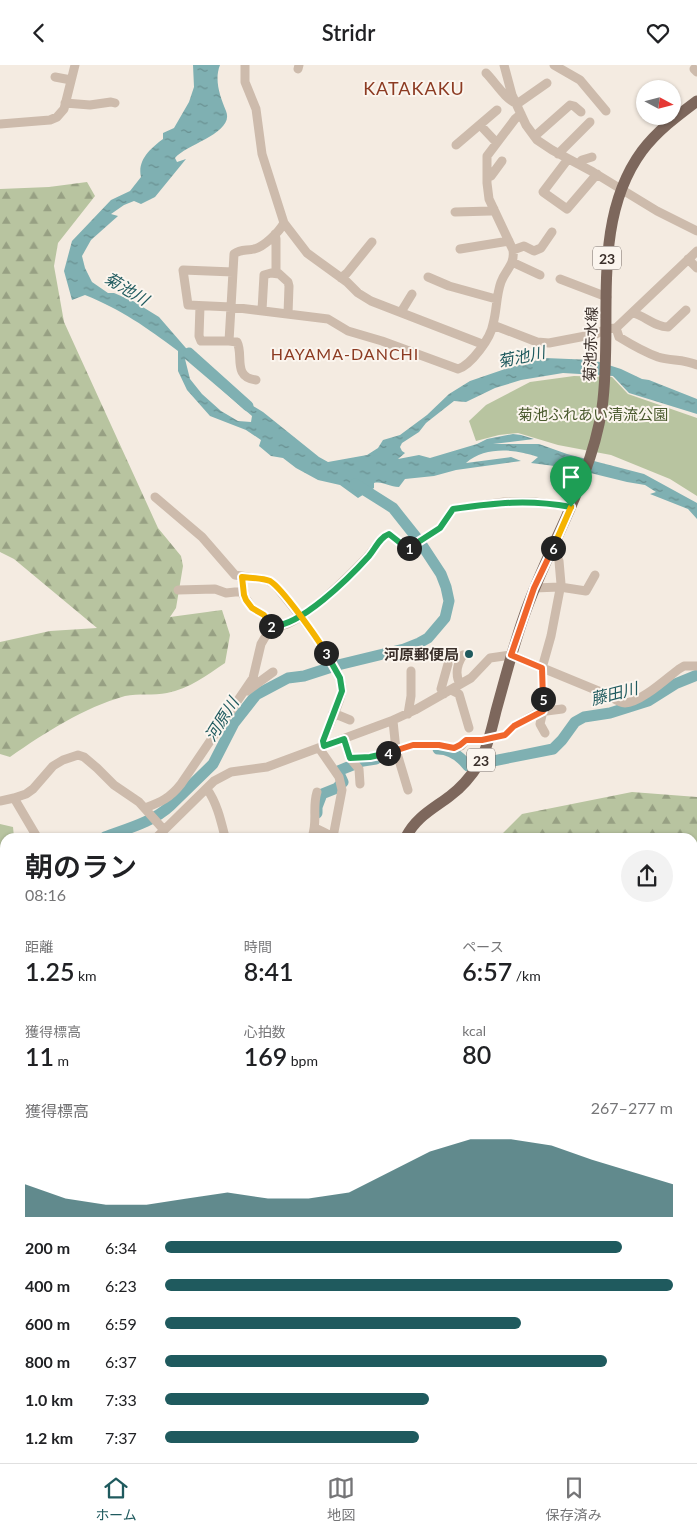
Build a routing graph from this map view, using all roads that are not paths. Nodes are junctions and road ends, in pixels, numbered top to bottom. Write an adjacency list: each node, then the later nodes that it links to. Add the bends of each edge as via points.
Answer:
1 (75, 65): 7 (street)
2 (245, 65): 33 (street, via 245,82 258,114 262,154)
3 (504, 65): 12 (street)
4 (554, 65): 14 (street, via 580,80)
5 (486, 73): 12 (street, via 508,100)
6 (55, 77): 7 (street)
7 (71, 81): 9 (street)
8 (547, 83): 12 (street)
9 (65, 103): 10 (street); 18 (street, via 62,113 50,120)
10 (115, 103)
11 (696, 103): 30 (main road, 菊池赤水線 / 23, via 666,125 642,151)
12 (517, 104): 16 (street)
13 (497, 110): 19 (street)
14 (606, 111)
15 (581, 112): 20 (street, via 570,105)
16 (521, 114): 20 (street); 21 (street)
17 (590, 122): 23 (street)
18 (0, 124)
19 (480, 125): 21 (street); 22 (street)
20 (535, 136): 23 (street)
21 (496, 142): 29 (street, via 487,156)
22 (456, 145)
23 (558, 154): 25 (street)
24 (592, 157): 27 (street)
25 (568, 159): 27 (street); 28 (street, via 542,192 567,209)
26 (502, 161): 29 (street)
27 (578, 164): 28 (street)
28 (596, 174): 30 (street)
29 (487, 178): 31 (street, via 489,199)
30 (622, 189): 34 (street); 52 (main road, 菊池赤水線 / 23, via 610,231)
31 (494, 209): 32 (street); 38 (street)
32 (455, 212)
33 (284, 223): 36 (street); 49 (street, via 307,253)
34 (697, 231)
35 (552, 232): 40 (street, via 541,248 534,251 524,246)
36 (275, 234): 45 (street, via 256,249 239,250 234,254); 46 (street, via 276,271)
37 (372, 241): 49 (street)
38 (509, 241): 39 (street); 40 (street)
39 (460, 249)
40 (513, 250): 43 (street)
41 (697, 251): 42 (street)
42 (688, 259): 44 (street); 60 (street)
43 (512, 262): 47 (street); 53 (street)
44 (697, 268)
45 (233, 273): 54 (street, via 183,270 188,305); 55 (street)
46 (279, 274): 56 (street, via 264,275); 58 (street, via 289,286)
47 (540, 275)
48 (428, 277): 53 (street)
49 (341, 278): 59 (street, via 358,293)
50 (560, 279): 52 (street)
51 (412, 294): 59 (street)
52 (607, 297): 62 (main road, 菊池赤水線 / 23)
53 (496, 299): 61 (street)
54 (200, 306): 55 (street); 63 (street, via 201,341)
55 (231, 307): 56 (street); 63 (street)
56 (262, 310): 58 (street)
57 (686, 310): 60 (street, via 668,327)
58 (288, 313): 64 (street, via 328,319 348,331 458,369 475,356)
59 (402, 313): 64 (street)
60 (633, 313): 62 (street)
61 (493, 325): 62 (street, via 537,342 549,343); 64 (street)
62 (611, 329): 65 (street, via 637,348); 68 (main road, 菊池赤水線 / 23, via 592,446)
63 (229, 341): 66 (street, via 236,342 239,347 239,367 243,374)
64 (482, 344)
65 (697, 365)
66 (256, 380)
67 (155, 497): 71 (street, via 202,537 235,575)
68 (571, 507): 73 (main road, 菊池赤水線 / 23); 76 (street, via 504,502 453,509 433,533 408,549 389,534 384,536 341,584)
69 (559, 561): 72 (street)
70 (595, 575): 72 (street, via 586,591)
71 (242, 577): 75 (street); 76 (street, via 268,580)
72 (560, 587): 73 (street); 82 (street)
73 (534, 588): 79 (main road, 菊池赤水線 / 23)
74 (178, 590): 75 (street)
75 (244, 591): 77 (street, via 252,608 264,615)
76 (301, 617): 77 (street); 90 (street, via 340,678 342,691)
77 (272, 627): 87 (street, via 261,644 253,678)
78 (463, 655): 85 (street, via 457,677)
79 (511, 655): 82 (street); 85 (street, via 490,658 471,678); 97 (main road, 菊池赤水線 / 23)
80 (448, 664): 86 (street, via 441,689)
81 (697, 666): 82 (street, via 684,666 631,703 623,703)
82 (542, 668): 89 (street)
83 (411, 671): 91 (street)
84 (272, 672): 87 (street)
85 (460, 684): 86 (street)
86 (447, 692): 91 (street); 94 (street, via 459,694)
87 (242, 693): 107 (street, via 172,795)
88 (562, 709): 89 (street)
89 (543, 711): 95 (street, via 540,724); 97 (street, via 514,726 505,735)
90 (333, 713): 92 (street); 98 (street)
91 (408, 714): 93 (street)
92 (350, 720)
93 (393, 721): 96 (street); 99 (street)
94 (469, 728)
95 (545, 733)
96 (344, 739): 98 (street); 100 (street)
97 (489, 739): 99 (street, via 466,740 454,748 413,745); 116 (main road, 菊池赤水線 / 23, via 472,774 419,819)
98 (322, 747): 102 (street, via 268,767 231,772); 115 (street, via 339,777 342,790)
99 (396, 750): 100 (street, via 381,756); 103 (street)
100 (350, 758): 101 (street, via 359,769)
101 (360, 784)
102 (207, 789): 109 (street); 112 (street)
103 (408, 791)
104 (317, 792): 108 (street)
105 (14, 798): 106 (street); 107 (street, via 32,789 53,766 78,755); 110 (street)
106 (0, 801)
107 (145, 808): 109 (street)
108 (315, 828): 113 (street); 114 (street)
109 (164, 830): 111 (street)
110 (35, 833)
111 (161, 833)
112 (224, 833)
113 (313, 833)
114 (325, 833)
115 (334, 833)
116 (409, 833)

